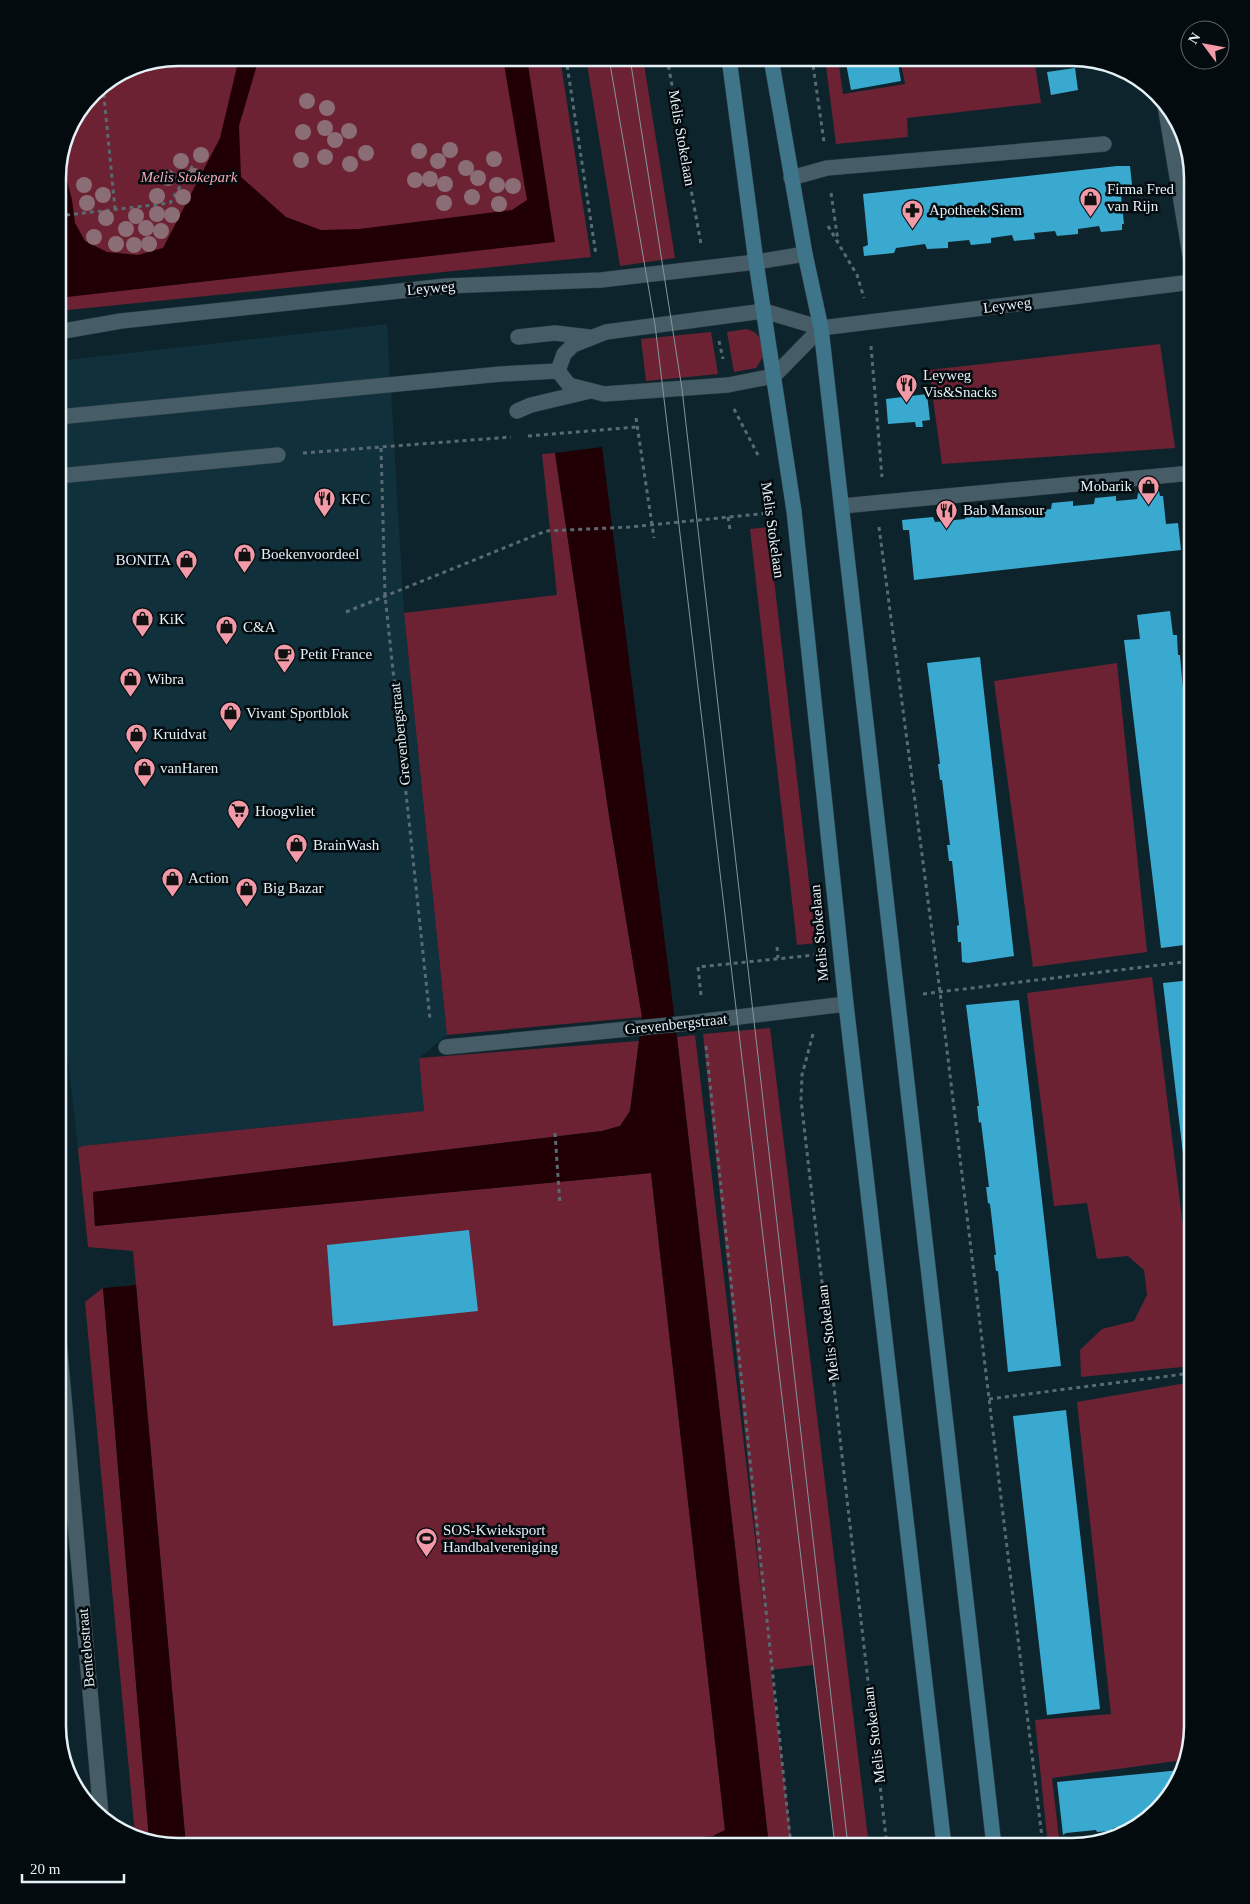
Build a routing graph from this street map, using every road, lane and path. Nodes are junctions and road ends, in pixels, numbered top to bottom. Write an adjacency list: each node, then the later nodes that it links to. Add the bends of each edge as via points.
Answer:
1 (567, 66): 17 (path)
2 (668, 66): 16 (path, Melis Stokelaan)
3 (730, 66): 15 (street, Melis Stokelaan)
4 (772, 66): 9 (street)
5 (104, 94): 10 (path)
6 (1167, 119): 12 (street)
7 (1104, 144): 9 (street, via 827,168)
8 (193, 165): 10 (path, via 170,203)
9 (791, 178): 14 (street)
10 (115, 210): 11 (path)
11 (66, 215)
12 (1184, 219)
13 (838, 244): 21 (path, via 856,275)
14 (805, 254): 15 (street, Leyweg); 22 (street)
15 (756, 262): 16 (street, Leyweg); 19 (street, Melis Stokelaan)
16 (705, 268): 17 (street, Leyweg)
17 (601, 280): 23 (street, Leyweg, via 446,286 121,320)
18 (1184, 283): 21 (street, Leyweg)
19 (764, 311): 20 (street, Leyweg); 22 (street, Leyweg); 27 (street, Melis Stokelaan)
20 (715, 318): 25 (street, Leyweg, via 606,332); 28 (path)
21 (868, 321): 22 (street, Leyweg); 38 (path, via 882,457 882,478)
22 (821, 328): 27 (street); 39 (street)
23 (66, 330)
24 (518, 337): 25 (street, via 555,333)
25 (589, 338): 26 (street, Leyweg, via 564,354)
26 (558, 371): 29 (street, via 569,385); 31 (street)
27 (774, 376): 28 (street); 40 (street, Melis Stokelaan)
28 (728, 385): 29 (street, via 604,394); 35 (path, via 733,406)
29 (590, 391): 30 (street)
30 (518, 411)
31 (66, 416)
32 (637, 427): 33 (path)
33 (381, 448): 34 (path); 43 (path, Grevenbergstraat)
34 (278, 455): 37 (street)
35 (760, 460)
36 (1184, 474): 38 (street)
37 (66, 475)
38 (876, 503): 39 (street); 49 (path)
39 (842, 506): 50 (street)
40 (794, 511): 41 (path); 51 (street, Melis Stokelaan)
41 (728, 517): 42 (path); 43 (path, via 546,531)
42 (730, 530)
43 (385, 595): 44 (path); 53 (path, Grevenbergstraat)
44 (346, 612)
45 (777, 947): 47 (path)
46 (823, 954): 47 (path)
47 (778, 958): 54 (path, via 698,967)
48 (1184, 962): 49 (path)
49 (940, 992): 50 (path); 59 (path)
50 (898, 998): 65 (street)
51 (846, 1004): 52 (street, Grevenbergstraat); 64 (street, Melis Stokelaan)
52 (821, 1008): 54 (street, Grevenbergstraat); 63 (path, Melis Stokelaan, via 802,1075 801,1100)
53 (430, 1019)
54 (697, 1022): 55 (street, Grevenbergstraat); 62 (path)
55 (446, 1047)
56 (554, 1133): 57 (path)
57 (560, 1205)
58 (1184, 1374): 59 (path)
59 (990, 1399): 66 (path)
60 (66, 1420): 61 (street, Bentelostraat)
61 (100, 1806)
62 (790, 1838)
63 (886, 1838)
64 (943, 1838)
65 (993, 1838)
66 (1042, 1838)

